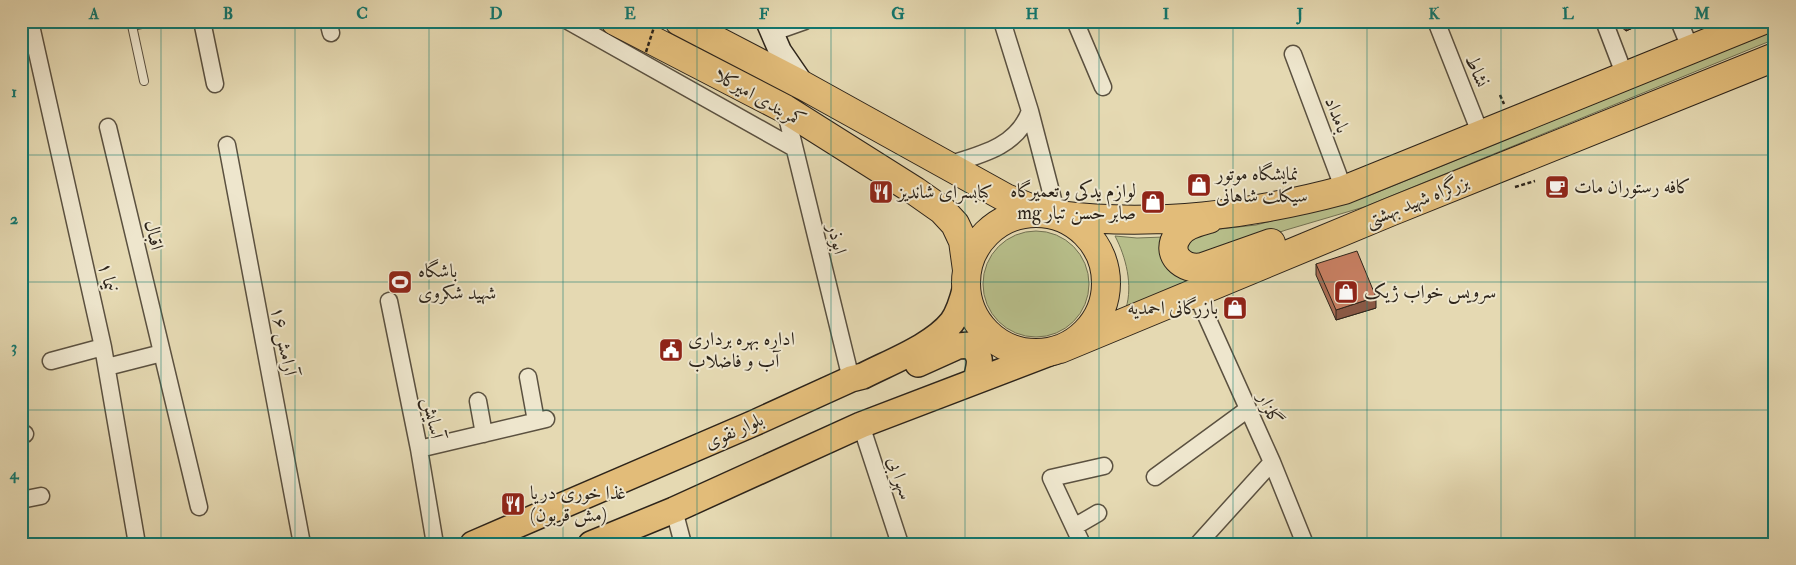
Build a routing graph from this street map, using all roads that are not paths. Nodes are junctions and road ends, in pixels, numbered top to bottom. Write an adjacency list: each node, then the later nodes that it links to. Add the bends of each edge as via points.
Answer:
1 (30, 21): 41 (street, نیما ۱)
2 (155, 21): 14 (lane)
3 (202, 21): 22 (street)
4 (568, 21): 16 (street)
5 (614, 21): 16 (highway, کمربندی امیرکلا)
6 (679, 21): 23 (highway, کمربندی امیرکلا)
7 (805, 21): 15 (street)
8 (1002, 21): 26 (street)
9 (1075, 21): 24 (street)
10 (1436, 21): 28 (street, نشاط)
11 (1604, 21): 20 (street)
12 (1679, 21): 17 (street)
13 (1759, 22): 17 (highway, بزرگراه شهید بهشتی)
14 (132, 24): 21 (lane)
15 (769, 27): 23 (main road, via 780,51)
16 (652, 46): 25 (highway, کمربندی امیرکلا); 30 (street)
17 (1690, 50): 20 (highway, بزرگراه شهید بهشتی)
18 (1293, 54): 34 (street, بامداد)
19 (1775, 57): 35 (highway, بزرگراه شهید بهشتی)
20 (1626, 76): 28 (highway, بزرگراه شهید بهشتی)
21 (144, 81)
22 (215, 84)
23 (804, 86): 31 (highway, کمربندی امیرکلا)
24 (1104, 88)
25 (785, 109): 30 (street, ابوذر); 33 (highway, کمربندی امیرکلا)
26 (1030, 111): 32 (street, via 1024,126 1008,141); 36 (street)
27 (108, 127): 43 (street, اقبال)
28 (1481, 135): 34 (highway, بزرگراه شهید بهشتی)
29 (227, 145): 64 (street, آرامش ۱۶)
30 (794, 148): 47 (street, ابوذر)
31 (919, 149): 32 (highway, کمربندی امیرکلا); 33 (highway, via 926,166 924,175 911,184)
32 (947, 165): 36 (highway, کمربندی امیرکلا, via 1006,198)
33 (901, 183): 38 (highway, کمربندی امیرکلا, via 942,210 955,224 963,241)
34 (1344, 190): 37 (highway, بزرگراه شهید بهشتی, via 1274,207)
35 (1390, 212): 37 (highway, via 1290,236 1203,267 1190,268 1178,260 1174,247 1178,233); 39 (highway, بزرگراه شهید بهشتی)
36 (1048, 214): 37 (highway, بزرگراه شهید بهشتی, via 1111,221); 38 (highway, via 1022,214 992,228 972,254); 42 (highway, via 1073,222 1086,233 1104,264 1106,281 1099,315 1076,341)
37 (1227, 214)
38 (967, 278): 42 (highway, via 969,302 975,317 998,341 1028,353); 47 (main road, بلوار نقوی, via 955,316 936,338)
39 (1196, 293): 42 (highway, بزرگراه شهید بهشتی); 50 (street, گلزار)
40 (389, 301): 53 (street, آسایش)
41 (103, 347): 44 (street); 45 (street, نیما ۱)
42 (1060, 349): 48 (main road)
43 (162, 353): 45 (street); 59 (street, اقبال)
44 (51, 361)
45 (107, 367): 63 (street, نیما ۱)
46 (528, 377): 52 (street, via 541,420)
47 (857, 378): 48 (main road, via 888,378 958,346 970,345 977,351 980,361); 66 (main road, بلوار نقوی)
48 (976, 381): 51 (main road)
49 (478, 401): 52 (street)
50 (1248, 409): 54 (street, گلزار); 56 (street)
51 (861, 425): 60 (main road); 69 (street, سهرا بی)
52 (484, 434): 53 (street)
53 (419, 449): 65 (street, آسایش)
54 (1272, 462): 71 (street); 72 (street, گلزار)
55 (1104, 466): 62 (street, via 1051,478)
56 (1156, 477)
57 (41, 496): 58 (street)
58 (21, 500)
59 (199, 507)
60 (674, 510): 67 (main road); 68 (street)
61 (1098, 514): 62 (street)
62 (1074, 526): 70 (street)
63 (136, 544)
64 (302, 544)
65 (434, 544)
66 (473, 544)
67 (591, 544)
68 (683, 544)
69 (900, 544)
70 (1082, 544)
71 (1198, 544)
72 (1305, 544)

